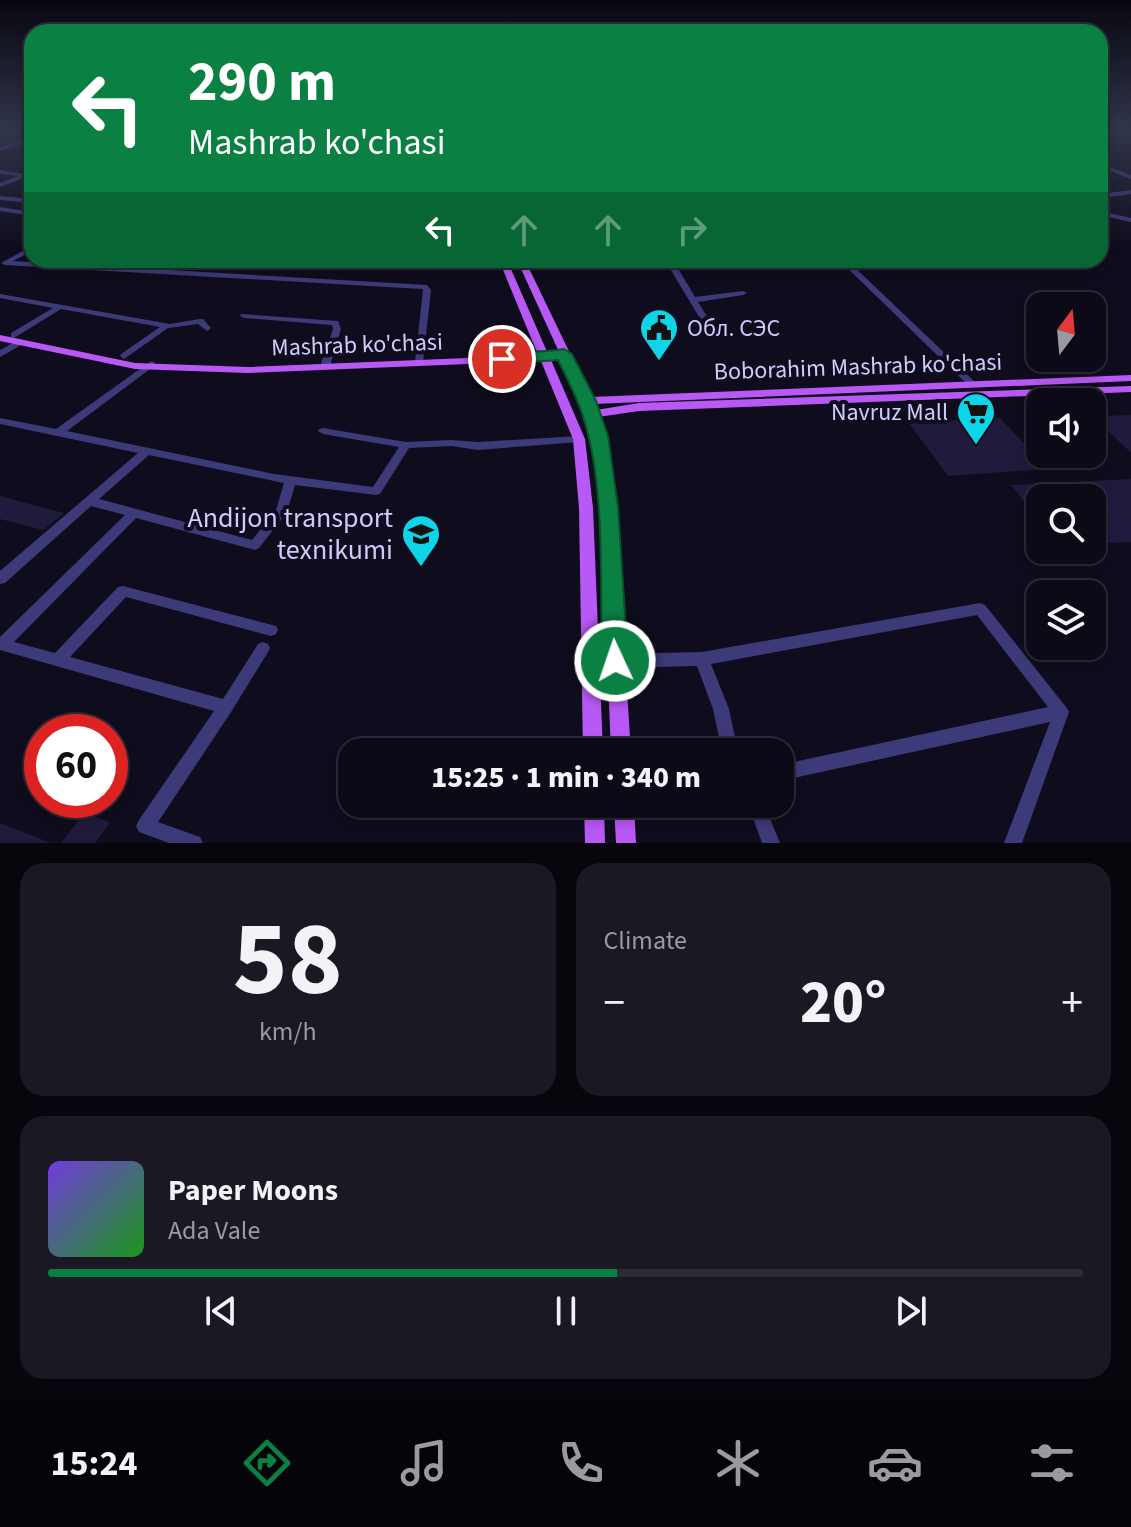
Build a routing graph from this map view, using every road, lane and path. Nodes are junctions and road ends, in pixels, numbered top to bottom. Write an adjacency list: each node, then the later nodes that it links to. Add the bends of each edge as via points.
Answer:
1 (1109, 168): 5 (street)
2 (0, 172): 3 (street)
3 (24, 174)
4 (24, 177): 6 (street)
5 (1131, 177)
6 (0, 185)
7 (1131, 192): 8 (street)
8 (1108, 195)
9 (0, 198): 10 (street)
10 (24, 201)
11 (0, 209): 12 (street)
12 (24, 210)
13 (1108, 215): 14 (street)
14 (1114, 216): 15 (street); 16 (street)
15 (1131, 220)
16 (1131, 227)
17 (24, 252): 18 (street, via 4,263)
18 (24, 264)
19 (98, 268): 38 (street, via 418,285 427,290)
20 (506, 268): 37 (main road)
21 (525, 268): 35 (main road)
22 (674, 268): 26 (street)
23 (851, 268): 42 (street)
24 (743, 293): 26 (street)
25 (0, 296): 27 (street)
26 (693, 300): 29 (street)
27 (61, 306): 30 (street); 33 (street)
28 (244, 316): 40 (street, via 335,323)
29 (707, 323)
30 (166, 326): 31 (street, via 200,321); 36 (street)
31 (207, 328)
32 (0, 335): 33 (main road, Mashrab ko'chasi)
33 (17, 338): 34 (street); 36 (main road, Mashrab ko'chasi); 39 (main road, Mashrab ko'chasi, via 121,364)
34 (0, 354)
35 (564, 354): 37 (main road, Mashrab ko'chasi); 45 (main road)
36 (124, 356): 39 (main road, Mashrab ko'chasi)
37 (544, 358): 38 (main road, Mashrab ko'chasi); 49 (main road)
38 (419, 362): 40 (main road, Mashrab ko'chasi)
39 (151, 364): 40 (main road, Mashrab ko'chasi, via 247,370); 48 (street)
40 (325, 366)
41 (1131, 378): 42 (main road, Boborahim Mashrab ko'chasi)
42 (972, 384): 44 (main road, Boborahim Mashrab ko'chasi)
43 (1131, 389): 44 (main road, Boborahim Mashrab ko'chasi)
44 (909, 392): 45 (main road, Boborahim Mashrab ko'chasi)
45 (589, 408): 61 (main road, via 608,507)
46 (0, 421): 48 (street)
47 (323, 431): 50 (street)
48 (58, 433): 51 (street)
49 (579, 439): 50 (street); 64 (main road)
50 (406, 445): 52 (street, via 376,491)
51 (147, 451): 52 (street); 53 (street)
52 (290, 481): 54 (street, via 281,512 255,545)
53 (89, 501): 54 (street); 55 (street)
54 (134, 513): 57 (street)
55 (0, 579)
56 (271, 630): 60 (street, via 123,591)
57 (1, 644): 60 (street)
58 (263, 648): 62 (street)
59 (702, 659): 61 (street); 63 (street, via 980,609); 66 (street)
60 (58, 660): 62 (street)
61 (615, 661): 65 (main road)
62 (226, 707): 71 (street, via 145,826)
63 (1061, 712): 67 (street); 75 (street)
64 (593, 738)
65 (620, 738)
66 (727, 738)
67 (794, 770)
68 (594, 818): 72 (main road)
69 (625, 818): 73 (main road)
70 (761, 818): 74 (street)
71 (194, 843)
72 (595, 843)
73 (626, 843)
74 (771, 843)
75 (1013, 843)

